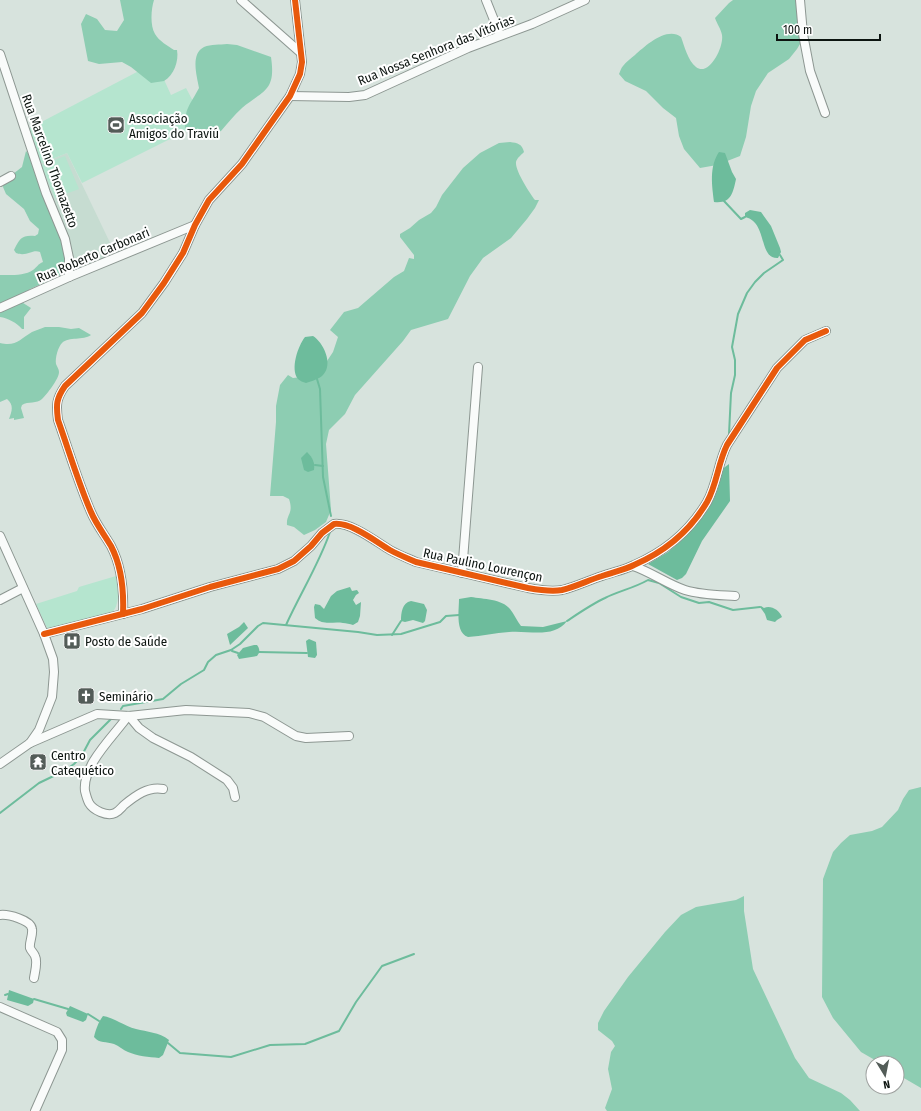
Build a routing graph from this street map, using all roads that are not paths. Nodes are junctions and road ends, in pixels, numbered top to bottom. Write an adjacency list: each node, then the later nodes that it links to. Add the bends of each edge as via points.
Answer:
1 (242, 0): 7 (street)
2 (295, 0): 7 (street)
3 (486, 0): 6 (street)
4 (585, 0): 6 (street, Rua Nossa Senhora das Vitórias, via 532,24)
5 (800, 0): 10 (street, via 810,71)
6 (500, 35): 9 (street, Rua Nossa Senhora das Vitórias, via 365,95)
7 (301, 53): 9 (street, via 300,74)
8 (0, 54): 14 (street, Rua Marcelino Thomazetto, via 46,193 65,238)
9 (290, 96): 13 (street, via 242,164 209,200)
10 (825, 113)
11 (11, 176): 12 (street)
12 (0, 182)
13 (195, 225): 14 (street, Rua Roberto Carbonari); 24 (street, via 183,253 142,313 65,386 58,397 58,420 84,496 94,520 118,560 123,591)
14 (69, 277): 15 (street, Rua Roberto Carbonari)
15 (0, 308)
16 (826, 331): 19 (street, Rua Paulino Lourençon, via 805,340 777,368 727,445 708,501 698,516 658,554)
17 (478, 367): 20 (street)
18 (0, 536): 21 (street)
19 (633, 566): 20 (street, Rua Paulino Lourençon, via 561,590 547,591); 22 (street, via 683,589 697,593)
20 (462, 572): 24 (street, Rua Paulino Lourençon, via 402,557 354,529 334,524 287,566)
21 (23, 588): 23 (street); 25 (street)
22 (735, 596)
23 (0, 600)
24 (123, 614): 25 (street, Rua Paulino Lourençon)
25 (44, 634): 28 (street, via 53,659 54,686 44,720)
26 (129, 716): 27 (street, via 186,710 249,713 264,717 296,736); 28 (street, via 96,714); 30 (street, via 108,738 85,777 84,785 89,804 104,814 111,815 145,791); 31 (street, via 139,728 153,738 228,780 233,788)
27 (349, 736)
28 (30, 743): 29 (street)
29 (0, 764)
30 (162, 789)
31 (234, 797)
32 (0, 914): 33 (street, via 27,922 31,926 30,944 36,961)
33 (34, 978)
34 (0, 1007): 35 (street, via 57,1032 62,1040 62,1050)
35 (35, 1111)

